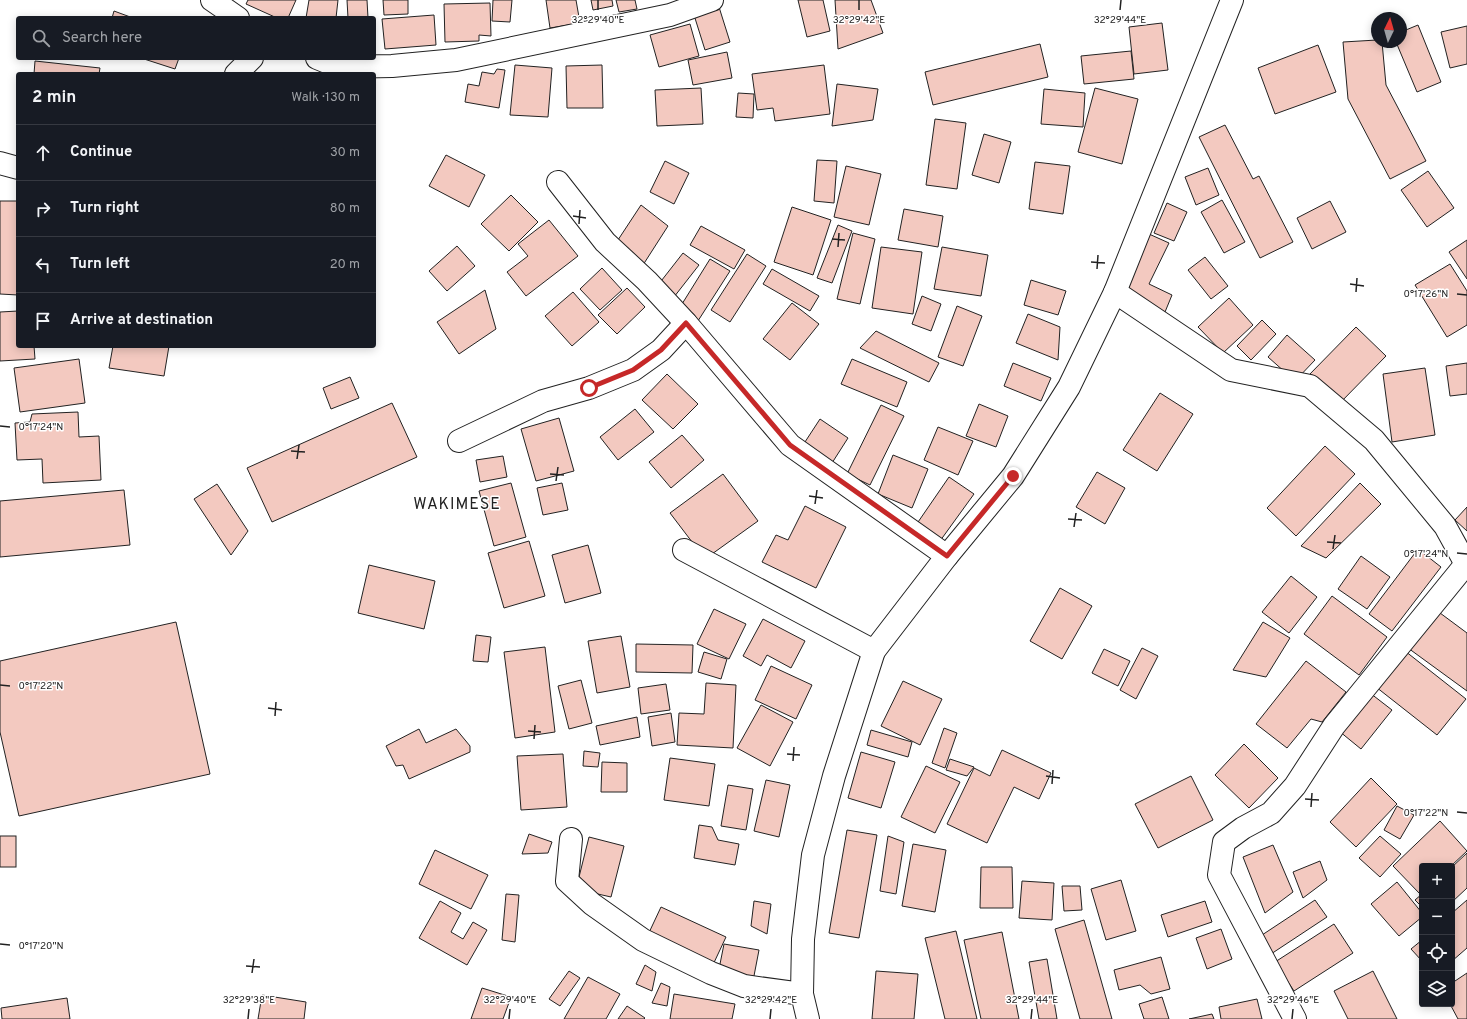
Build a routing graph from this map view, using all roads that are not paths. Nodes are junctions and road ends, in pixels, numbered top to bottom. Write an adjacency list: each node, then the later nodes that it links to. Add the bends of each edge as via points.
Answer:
1 (212, 0): 4 (street)
2 (712, 0): 6 (street, via 670,15 456,60 392,66 339,66)
3 (1232, 0): 11 (street)
4 (235, 16)
5 (250, 60): 7 (street)
6 (322, 60)
7 (238, 72)
8 (0, 162): 9 (street)
9 (16, 167)
10 (558, 182): 12 (street, via 605,242 647,281)
11 (1115, 292): 15 (street, via 1069,387 1013,476); 16 (street, via 1231,370 1310,386 1374,440 1445,526)
12 (686, 323): 13 (street, via 661,350 633,370 589,388 544,401); 15 (street, via 790,445)
13 (459, 441)
14 (684, 550): 17 (street)
15 (947, 556): 17 (street)
16 (1466, 565): 21 (street, via 1334,726 1295,786 1271,813 1224,842 1219,875)
17 (874, 651): 19 (street, via 832,782 813,855 803,939)
18 (571, 839): 19 (street, via 567,881 592,904 643,940 744,986)
19 (802, 994): 20 (street)
20 (808, 1019)
21 (1295, 1019)

